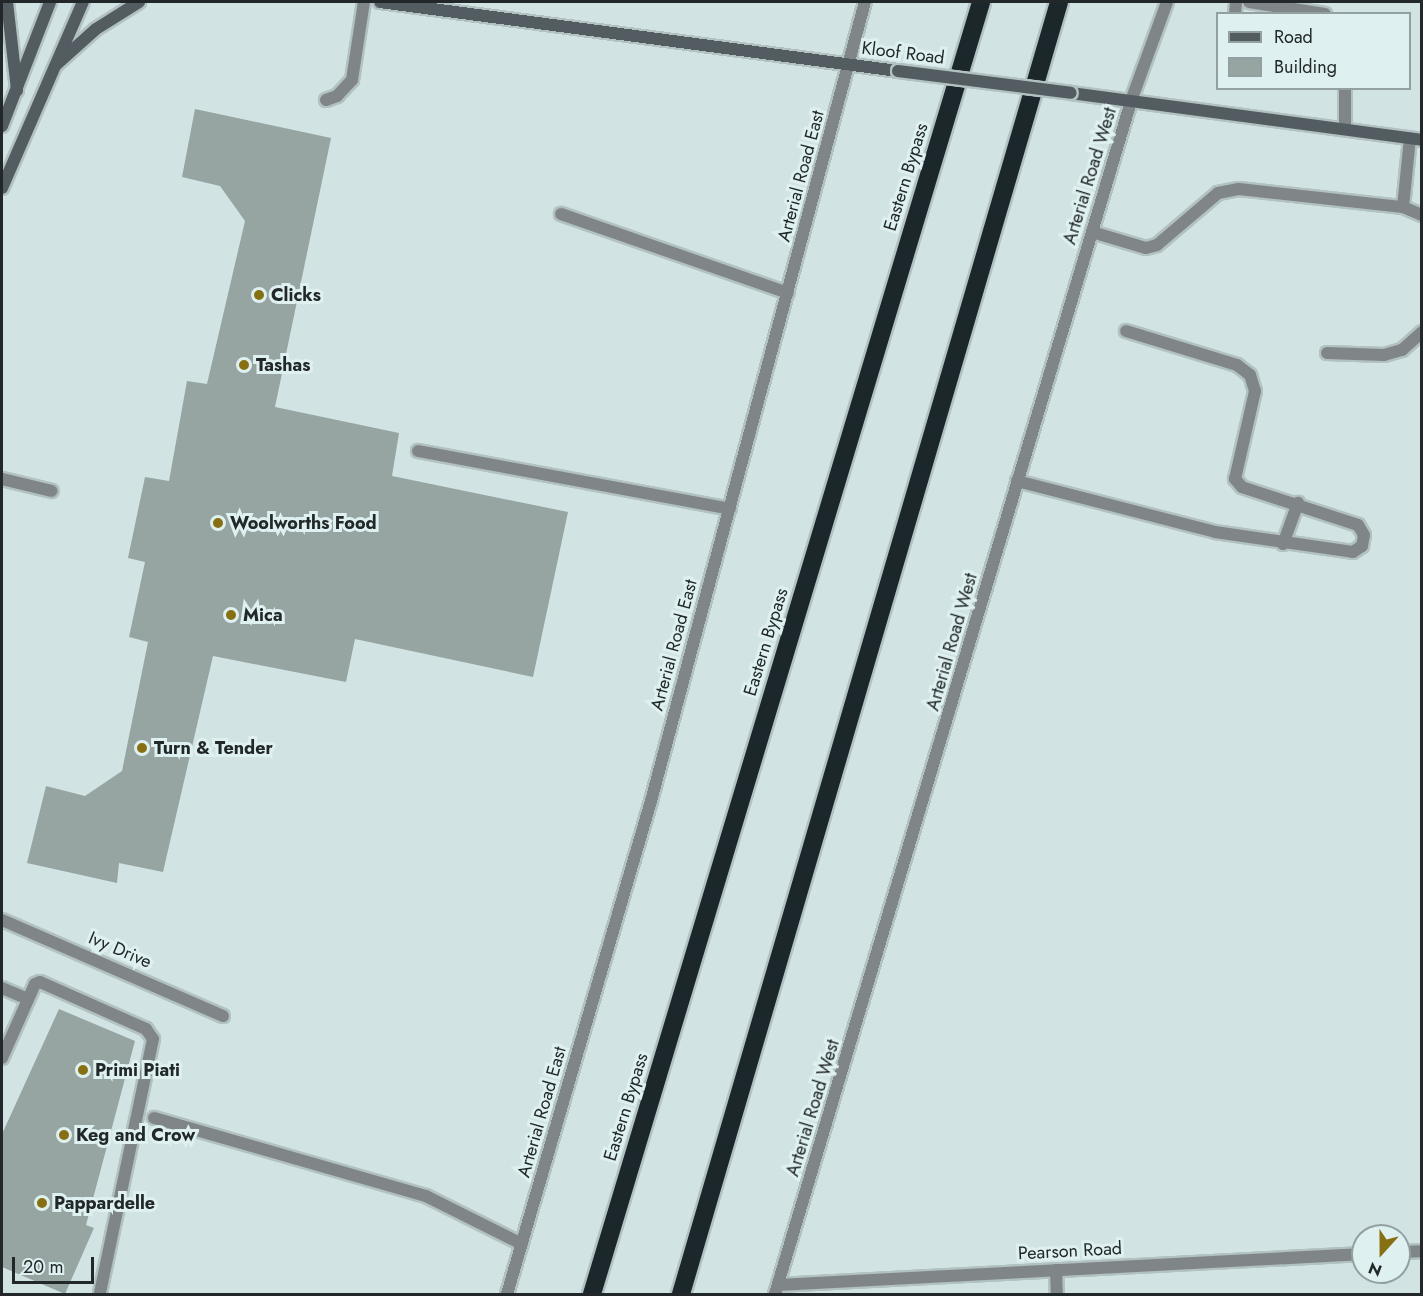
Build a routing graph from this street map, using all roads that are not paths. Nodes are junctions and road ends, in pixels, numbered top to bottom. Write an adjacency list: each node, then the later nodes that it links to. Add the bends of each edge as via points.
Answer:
1 (7, 2): 16 (main road)
2 (50, 2): 16 (main road)
3 (83, 2): 14 (main road)
4 (139, 2): 14 (main road, via 96,29)
5 (364, 2): 17 (street, via 352,80 337,96)
6 (380, 2): 13 (main road, Kloof Road)
7 (865, 2): 13 (street, Arterial Road East)
8 (981, 2): 50 (highway, Eastern Bypass)
9 (1059, 2): 51 (highway)
10 (1167, 2): 18 (street, Arterial Road West)
11 (1249, 2): 12 (street)
12 (1312, 12)
13 (850, 65): 18 (main road, Kloof Road, bridge); 27 (street, Arterial Road East)
14 (53, 67): 22 (main road)
15 (1345, 90): 20 (street)
16 (17, 92): 19 (main road)
17 (326, 100)
18 (1131, 101): 20 (main road, Kloof Road); 26 (street, Arterial Road West)
19 (2, 126)
20 (1345, 129): 21 (main road, Kloof Road)
21 (1416, 139): 23 (street)
22 (2, 188)
23 (1403, 207): 25 (street); 26 (street, via 1239,189 1218,193 1157,245 1146,248)
24 (561, 214): 27 (street)
25 (1422, 215)
26 (1092, 232): 33 (street, Arterial Road West)
27 (788, 293): 36 (street, Arterial Road East)
28 (1126, 331): 35 (street, via 1237,365 1250,375 1255,391 1235,479 1242,487)
29 (1422, 332): 30 (street, via 1402,350 1384,355)
30 (1327, 353)
31 (418, 451): 36 (street)
32 (2, 479): 34 (street)
33 (1017, 481): 37 (street, via 1215,532); 47 (street, Arterial Road West)
34 (52, 491)
35 (1298, 503): 37 (street); 37 (street, via 1358,525 1365,535 1362,546 1353,552)
36 (730, 509): 44 (street, Arterial Road East, via 651,801)
37 (1283, 544)
38 (2, 920): 41 (street, Ivy Drive)
39 (2, 988): 40 (street)
40 (28, 999): 42 (street); 48 (street, via 35,984 45,982 146,1029 153,1039)
41 (223, 1016)
42 (2, 1058)
43 (154, 1118): 44 (street, via 426,1196)
44 (522, 1244): 49 (street, Arterial Road East)
45 (1351, 1255): 46 (street, Pearson Road)
46 (1056, 1270): 47 (street, Pearson Road); 52 (street)
47 (776, 1290)
48 (100, 1293)
49 (507, 1294)
50 (592, 1294)
51 (681, 1294)
52 (1056, 1294)

